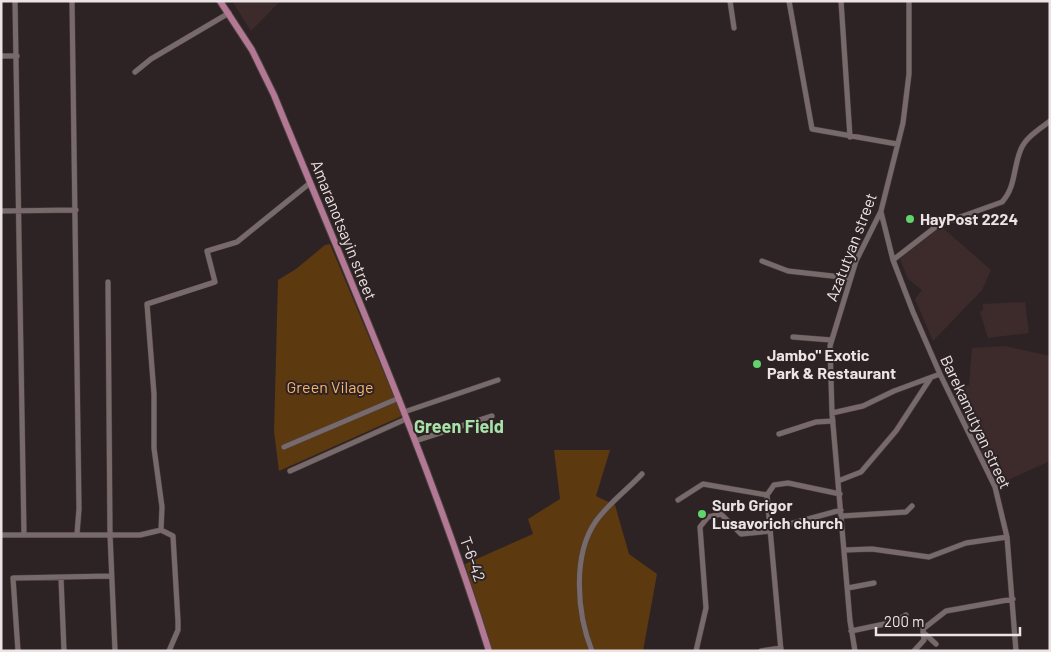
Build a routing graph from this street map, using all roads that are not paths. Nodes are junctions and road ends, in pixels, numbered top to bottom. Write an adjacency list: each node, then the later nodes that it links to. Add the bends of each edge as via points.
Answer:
1 (15, 1): 11 (street)
2 (72, 1): 17 (street)
3 (220, 1): 8 (main road, Amaranotsayin street)
4 (730, 1): 9 (street)
5 (789, 1): 14 (street, via 812,129)
6 (841, 1): 14 (street)
7 (909, 1): 15 (street, Azatutyan street, via 910,74)
8 (229, 13): 12 (street, via 151,59); 16 (main road, Amaranotsayin street, via 274,95)
9 (734, 28)
10 (1, 56): 11 (street)
11 (17, 56): 19 (street)
12 (135, 72)
13 (1050, 121): 21 (street, via 1021,148 1009,194 1002,202 938,225)
14 (850, 137): 15 (street)
15 (897, 144): 20 (street, Azatutyan street)
16 (310, 183): 30 (main road, Amaranotsayin street); 48 (street, via 237,242 207,251 215,282 147,304 154,394 154,448 162,507)
17 (76, 210): 19 (street); 50 (street)
18 (1, 211): 19 (street)
19 (19, 211): 53 (street)
20 (881, 211): 21 (street, Barekamutyan street); 23 (street, Azatutyan street)
21 (893, 260): 27 (street, Barekamutyan street)
22 (762, 261): 23 (street, via 788,272)
23 (850, 278): 26 (street, Azatutyan street)
24 (108, 282): 51 (street)
25 (793, 337): 26 (street)
26 (832, 340): 31 (street, Azatutyan street)
27 (940, 374): 28 (street); 54 (street, Barekamutyan street, via 995,487)
28 (930, 379): 31 (street, via 863,406); 41 (street, via 896,432 861,472)
29 (498, 380): 32 (street)
30 (399, 398): 32 (main road, Amaranotsayin street); 37 (street)
31 (832, 413): 34 (street, Azatutyan street)
32 (405, 415): 36 (main road, Amaranotsayin street); 38 (street)
33 (492, 416): 36 (street)
34 (833, 421): 35 (street, via 816,422); 41 (street, Azatutyan street)
35 (779, 434)
36 (415, 441): 40 (main road, Amaranotsayin street)
37 (284, 447)
38 (290, 471)
39 (642, 474): 71 (street, via 595,522 582,554 580,588)
40 (428, 477): 70 (main road, T-6-42)
41 (838, 481): 42 (street, Azatutyan street)
42 (840, 494): 43 (street, via 788,483 774,485); 46 (street, Azatutyan street)
43 (768, 495): 44 (street, via 703,484); 49 (street)
44 (678, 500)
45 (912, 506): 46 (street, via 906,512)
46 (842, 513): 47 (street); 55 (street, Azatutyan street)
47 (786, 525)
48 (160, 530): 51 (street, via 140,535); 69 (street, via 173,536 178,630)
49 (770, 530): 65 (street); 72 (street, via 741,534 721,514 708,516 700,527 706,608)
50 (77, 534): 51 (street); 53 (street)
51 (110, 534): 56 (street)
52 (1, 535): 53 (street)
53 (24, 535)
54 (1007, 537): 55 (street, via 966,543 929,557 872,549); 60 (street, Barekamutyan street)
55 (845, 550): 59 (street, Azatutyan street)
56 (111, 576): 57 (street); 68 (street)
57 (61, 578): 66 (street, via 12,578); 67 (street)
58 (874, 584): 59 (street)
59 (848, 588): 62 (street, Azatutyan street)
60 (1013, 599): 63 (street, via 946,612); 76 (street, Barekamutyan street)
61 (906, 615): 62 (street, via 894,622)
62 (851, 631): 74 (street, Azatutyan street)
63 (923, 632): 64 (street); 75 (street, via 924,640)
64 (936, 644)
65 (781, 650): 73 (street)
66 (18, 651)
67 (64, 651)
68 (115, 651)
69 (170, 651)
70 (489, 651)
71 (592, 651)
72 (696, 651)
73 (761, 651)
74 (855, 651)
75 (914, 651)
76 (1016, 651)

